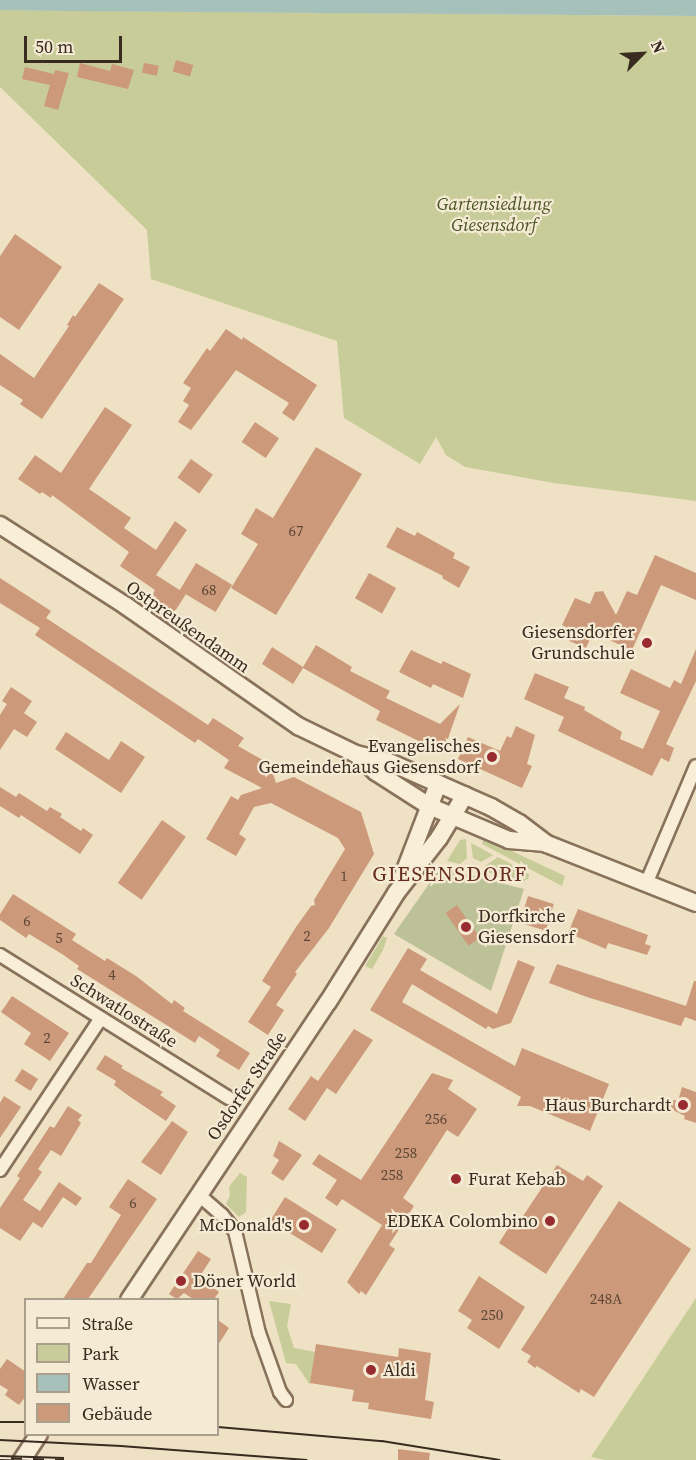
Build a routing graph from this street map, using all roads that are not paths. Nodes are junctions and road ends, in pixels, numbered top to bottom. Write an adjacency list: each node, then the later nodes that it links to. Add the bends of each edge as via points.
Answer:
1 (0, 525): 2 (main road, Ostpreußendamm, via 126,606 279,715)
2 (356, 754): 4 (main road, Ostpreußendamm, via 387,761); 6 (main road, Ostpreußendamm)
3 (696, 766): 9 (street)
4 (438, 784): 5 (main road, Ostpreußendamm); 6 (main road, Osdorfer Straße)
5 (465, 795): 7 (main road, Osdorfer Straße); 8 (main road, Ostpreußendamm, via 519,823)
6 (429, 806): 7 (main road, Ostpreußendamm); 10 (main road, Osdorfer Straße)
7 (454, 815): 8 (main road, Ostpreußendamm, via 509,840); 10 (main road, Osdorfer Straße)
8 (547, 844): 9 (main road, Ostpreußendamm)
9 (646, 884): 11 (main road, Ostpreußendamm)
10 (396, 893): 16 (main road, Osdorfer Straße)
11 (696, 903)
12 (0, 955): 13 (street, Schwatlostraße)
13 (101, 1018): 14 (street, Schwatlostraße); 15 (street)
14 (229, 1098)
15 (0, 1170)
16 (199, 1195): 17 (main road, Osdorfer Straße); 18 (street, via 235,1231 259,1333)
17 (130, 1298)
18 (286, 1400)
19 (38, 1436): 20 (main road)
20 (22, 1460)

